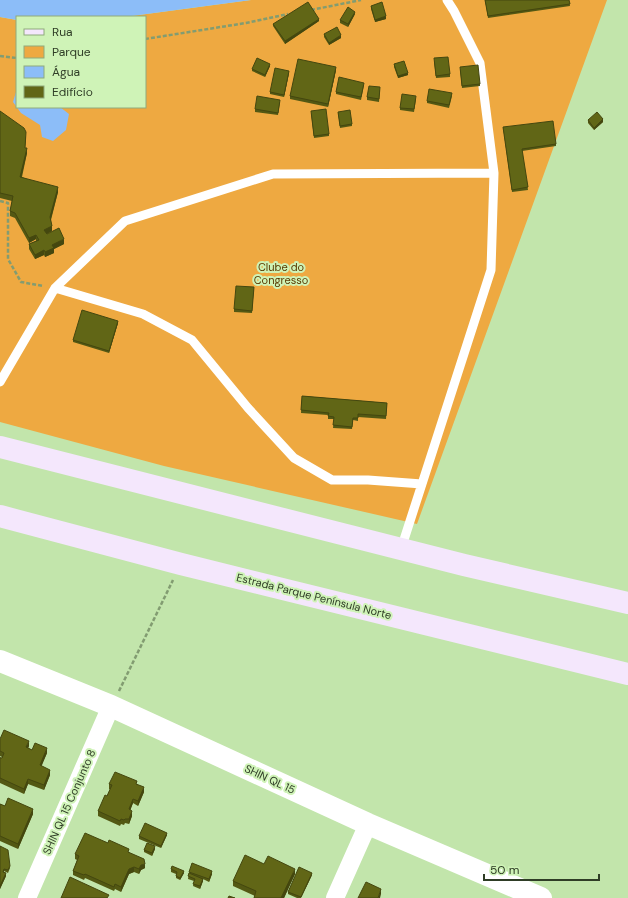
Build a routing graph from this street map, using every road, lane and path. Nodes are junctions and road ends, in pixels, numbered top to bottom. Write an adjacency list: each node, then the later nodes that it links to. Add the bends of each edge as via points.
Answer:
1 (361, 0): 3 (path)
2 (447, 0): 8 (lane, via 480,63)
3 (307, 11)
4 (292, 14): 5 (path)
5 (146, 39)
6 (0, 56): 7 (path)
7 (16, 58)
8 (494, 173): 10 (lane, via 273,174 125,221); 13 (lane, via 491,270)
9 (0, 201): 10 (path, via 8,203 8,259 21,282)
10 (55, 288): 11 (lane); 13 (lane, via 143,314 192,340 248,408 294,458 332,480)
11 (0, 382)
12 (0, 447): 15 (main road)
13 (422, 484): 15 (lane)
14 (0, 516): 16 (main road, Estrada Parque Península Norte)
15 (401, 549): 17 (main road)
16 (181, 564): 19 (main road, Estrada Parque Península Norte); 20 (path)
17 (628, 603)
18 (0, 661): 20 (street, SHIN QL 15)
19 (628, 674)
20 (111, 706): 21 (street, SHIN QL 15); 22 (street, SHIN QL 15 Conjunto 8)
21 (368, 824): 23 (street); 24 (street, SHIN QL 15)
22 (27, 898)
23 (335, 898)
24 (541, 898)

